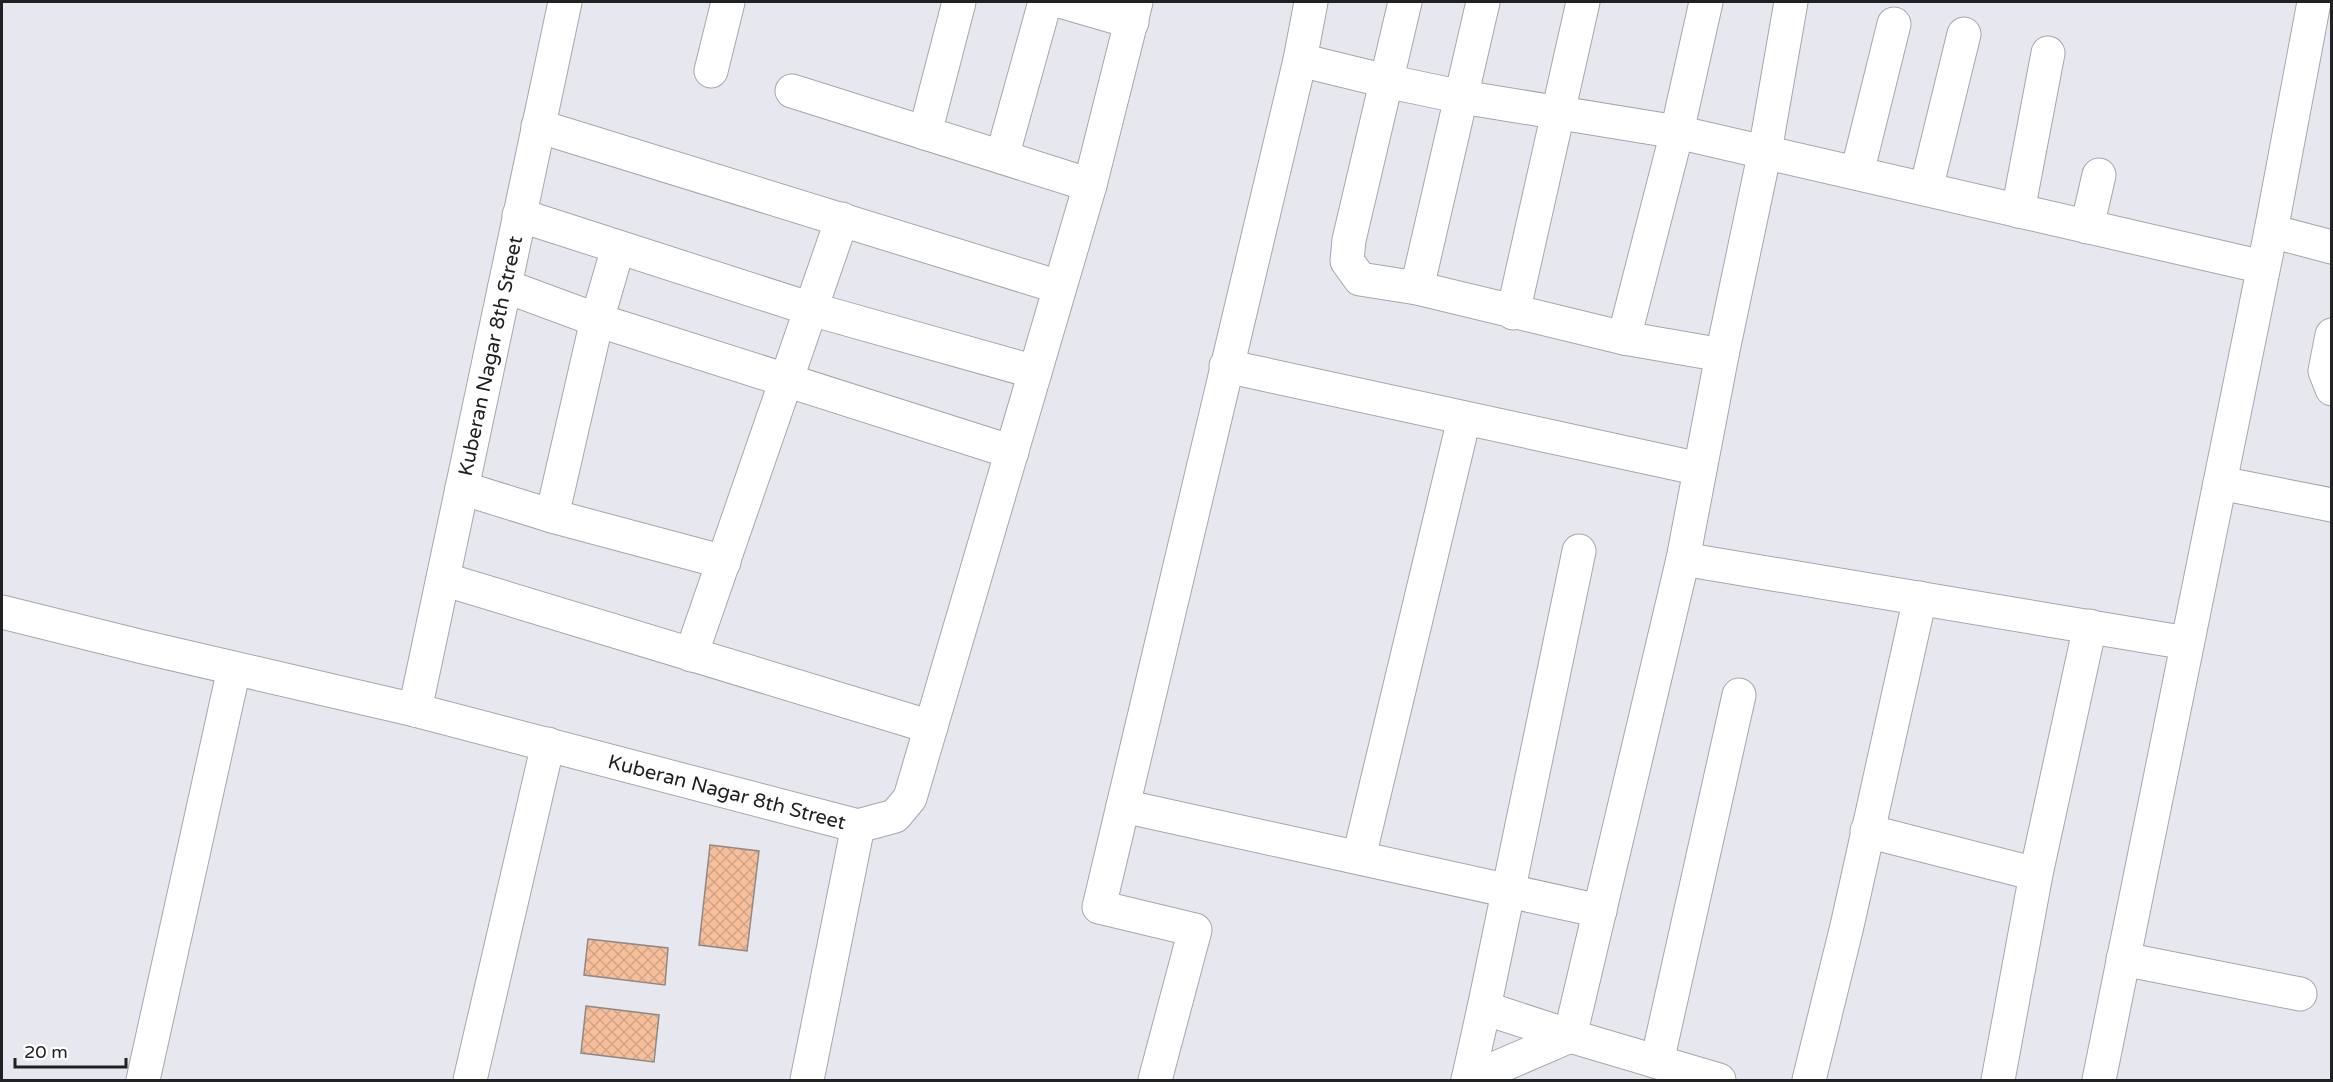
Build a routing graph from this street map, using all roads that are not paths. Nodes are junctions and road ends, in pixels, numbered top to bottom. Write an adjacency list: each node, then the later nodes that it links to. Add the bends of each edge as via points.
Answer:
1 (565, 2): 23 (street, Kuberan Nagar 8th Street)
2 (728, 2): 18 (street)
3 (959, 2): 25 (street)
4 (1046, 2): 27 (street)
5 (1063, 2): 13 (street)
6 (1311, 2): 17 (street)
7 (1405, 2): 19 (street)
8 (1483, 2): 21 (street)
9 (1583, 2): 22 (street)
10 (1706, 2): 24 (street)
11 (1791, 2): 26 (street)
12 (2314, 2): 36 (street)
13 (1134, 12): 30 (street)
14 (1894, 24): 28 (street)
15 (1964, 34): 31 (street)
16 (2048, 53): 32 (street)
17 (1300, 60): 19 (street); 49 (street)
18 (711, 71)
19 (1386, 81): 21 (street); 42 (street, via 1347,261 1360,279)
20 (792, 91): 25 (street)
21 (1462, 97): 22 (street); 42 (street)
22 (1558, 113): 24 (street); 44 (street)
23 (538, 126): 33 (street, Kuberan Nagar 8th Street); 34 (street)
24 (1677, 132): 26 (street); 47 (street)
25 (925, 134): 27 (street)
26 (1765, 152): 28 (street); 48 (street)
27 (1002, 157): 30 (street)
28 (1857, 173): 31 (street)
29 (2099, 175): 35 (street)
30 (1090, 185): 41 (street)
31 (1926, 189): 32 (street)
32 (2018, 211): 35 (street)
33 (519, 215): 38 (street); 40 (street, Kuberan Nagar 8th Street)
34 (842, 219): 41 (street); 43 (street)
35 (2087, 227): 39 (street)
36 (2271, 231): 37 (street); 39 (street)
37 (2331, 247)
38 (618, 248): 43 (street); 45 (street)
39 (2263, 267): 56 (street)
40 (505, 286): 45 (street); 57 (street, Kuberan Nagar 8th Street)
41 (1059, 287): 50 (street)
42 (1417, 288): 44 (street)
43 (811, 309): 50 (street); 51 (street)
44 (1513, 313): 47 (street)
45 (597, 320): 51 (street); 59 (street)
46 (2331, 335): 52 (street, via 2325,371)
47 (1624, 338): 48 (street)
48 (1722, 355): 55 (street)
49 (1226, 366): 53 (street); 74 (street)
50 (1035, 372): 54 (street)
51 (786, 381): 54 (street); 62 (street)
52 (2331, 389)
53 (1464, 419): 55 (street); 77 (street)
54 (1012, 452): 72 (street)
55 (1700, 469): 61 (street)
56 (2220, 483): 58 (street); 67 (street)
57 (462, 488): 59 (street); 63 (street, Kuberan Nagar 8th Street)
58 (2331, 505)
59 (552, 516): 62 (street)
60 (1579, 551): 79 (street)
61 (1683, 559): 64 (street); 80 (street)
62 (724, 562): 68 (street)
63 (443, 579): 68 (street); 71 (street, Kuberan Nagar 8th Street)
64 (1920, 598): 66 (street); 76 (street)
65 (2, 612): 69 (street, Kuberan Nagar 8th Street)
66 (2091, 626): 67 (street); 78 (street)
67 (2187, 643): 81 (street)
68 (691, 655): 72 (street)
69 (234, 669): 71 (street, Kuberan Nagar 8th Street); 86 (street)
70 (1739, 695): 85 (street)
71 (415, 710): 73 (street, Kuberan Nagar 8th Street)
72 (931, 728): 75 (street, via 910,798 895,816)
73 (548, 744): 75 (street, Kuberan Nagar 8th Street); 87 (street)
74 (1123, 806): 77 (street); 89 (street, via 1099,907 1195,930)
75 (858, 826): 88 (street, Kuberan Nagar 8th Street)
76 (1867, 831): 78 (street); 92 (street)
77 (1359, 857): 79 (street)
78 (2036, 874): 93 (street)
79 (1508, 891): 80 (street); 83 (street)
80 (1600, 910): 84 (street)
81 (2123, 959): 82 (street); 94 (street)
82 (2300, 994)
83 (1484, 1008): 84 (street); 90 (street)
84 (1570, 1036): 85 (street); 90 (street)
85 (1657, 1062): 91 (street)
86 (143, 1080)
87 (470, 1080)
88 (807, 1080)
89 (1155, 1080)
90 (1468, 1080)
91 (1719, 1080)
92 (1809, 1080)
93 (1998, 1080)
94 (2099, 1080)

